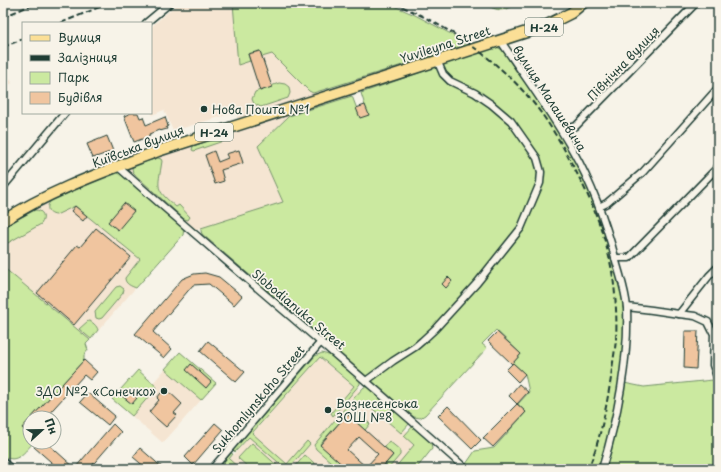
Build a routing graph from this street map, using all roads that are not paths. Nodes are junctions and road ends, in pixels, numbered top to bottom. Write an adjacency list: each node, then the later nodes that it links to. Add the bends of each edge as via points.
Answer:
1 (170, 3): 4 (street)
2 (583, 3): 5 (main road, Yuvileyna Street / Н-24, via 571,14 545,26)
3 (696, 3): 10 (street, Північна вулиця, via 576,126)
4 (147, 22)
5 (500, 40): 6 (main road, Yuvileyna Street / Н-24); 10 (street, вулиця Малашевича)
6 (437, 60): 8 (main road, Yuvileyna Street / Н-24); 23 (street, via 443,74 450,81 485,100 511,122 537,158 541,172 540,183 521,228 480,280 422,341)
7 (718, 88): 14 (street, via 643,172)
8 (311, 101): 11 (main road, Київська вулиця / Н-24)
9 (64, 114): 13 (street)
10 (560, 130): 14 (street, вулиця Малашевича)
11 (117, 166): 15 (main road, Київська вулиця / Н-24, via 44,198); 20 (street, Slobodianuka Street)
12 (718, 167): 16 (street, via 629,258)
13 (3, 187)
14 (600, 206): 16 (street, вулиця Малашевича)
15 (3, 221)
16 (615, 258): 18 (street, вулиця Малашевича)
17 (718, 267): 19 (street)
18 (627, 307): 19 (street); 28 (street, вулиця Малашевича, via 625,358 612,435)
19 (679, 314): 21 (street, via 695,316 708,322 714,334)
20 (321, 342): 23 (street, Slobodianuka Street); 26 (street, Sukhomlynskoho Street)
21 (716, 363): 22 (street)
22 (718, 380)
23 (366, 381): 27 (street, Slobodianuka Street)
24 (3, 462): 25 (street)
25 (11, 469)
26 (212, 469)
27 (466, 469)
28 (602, 469)

